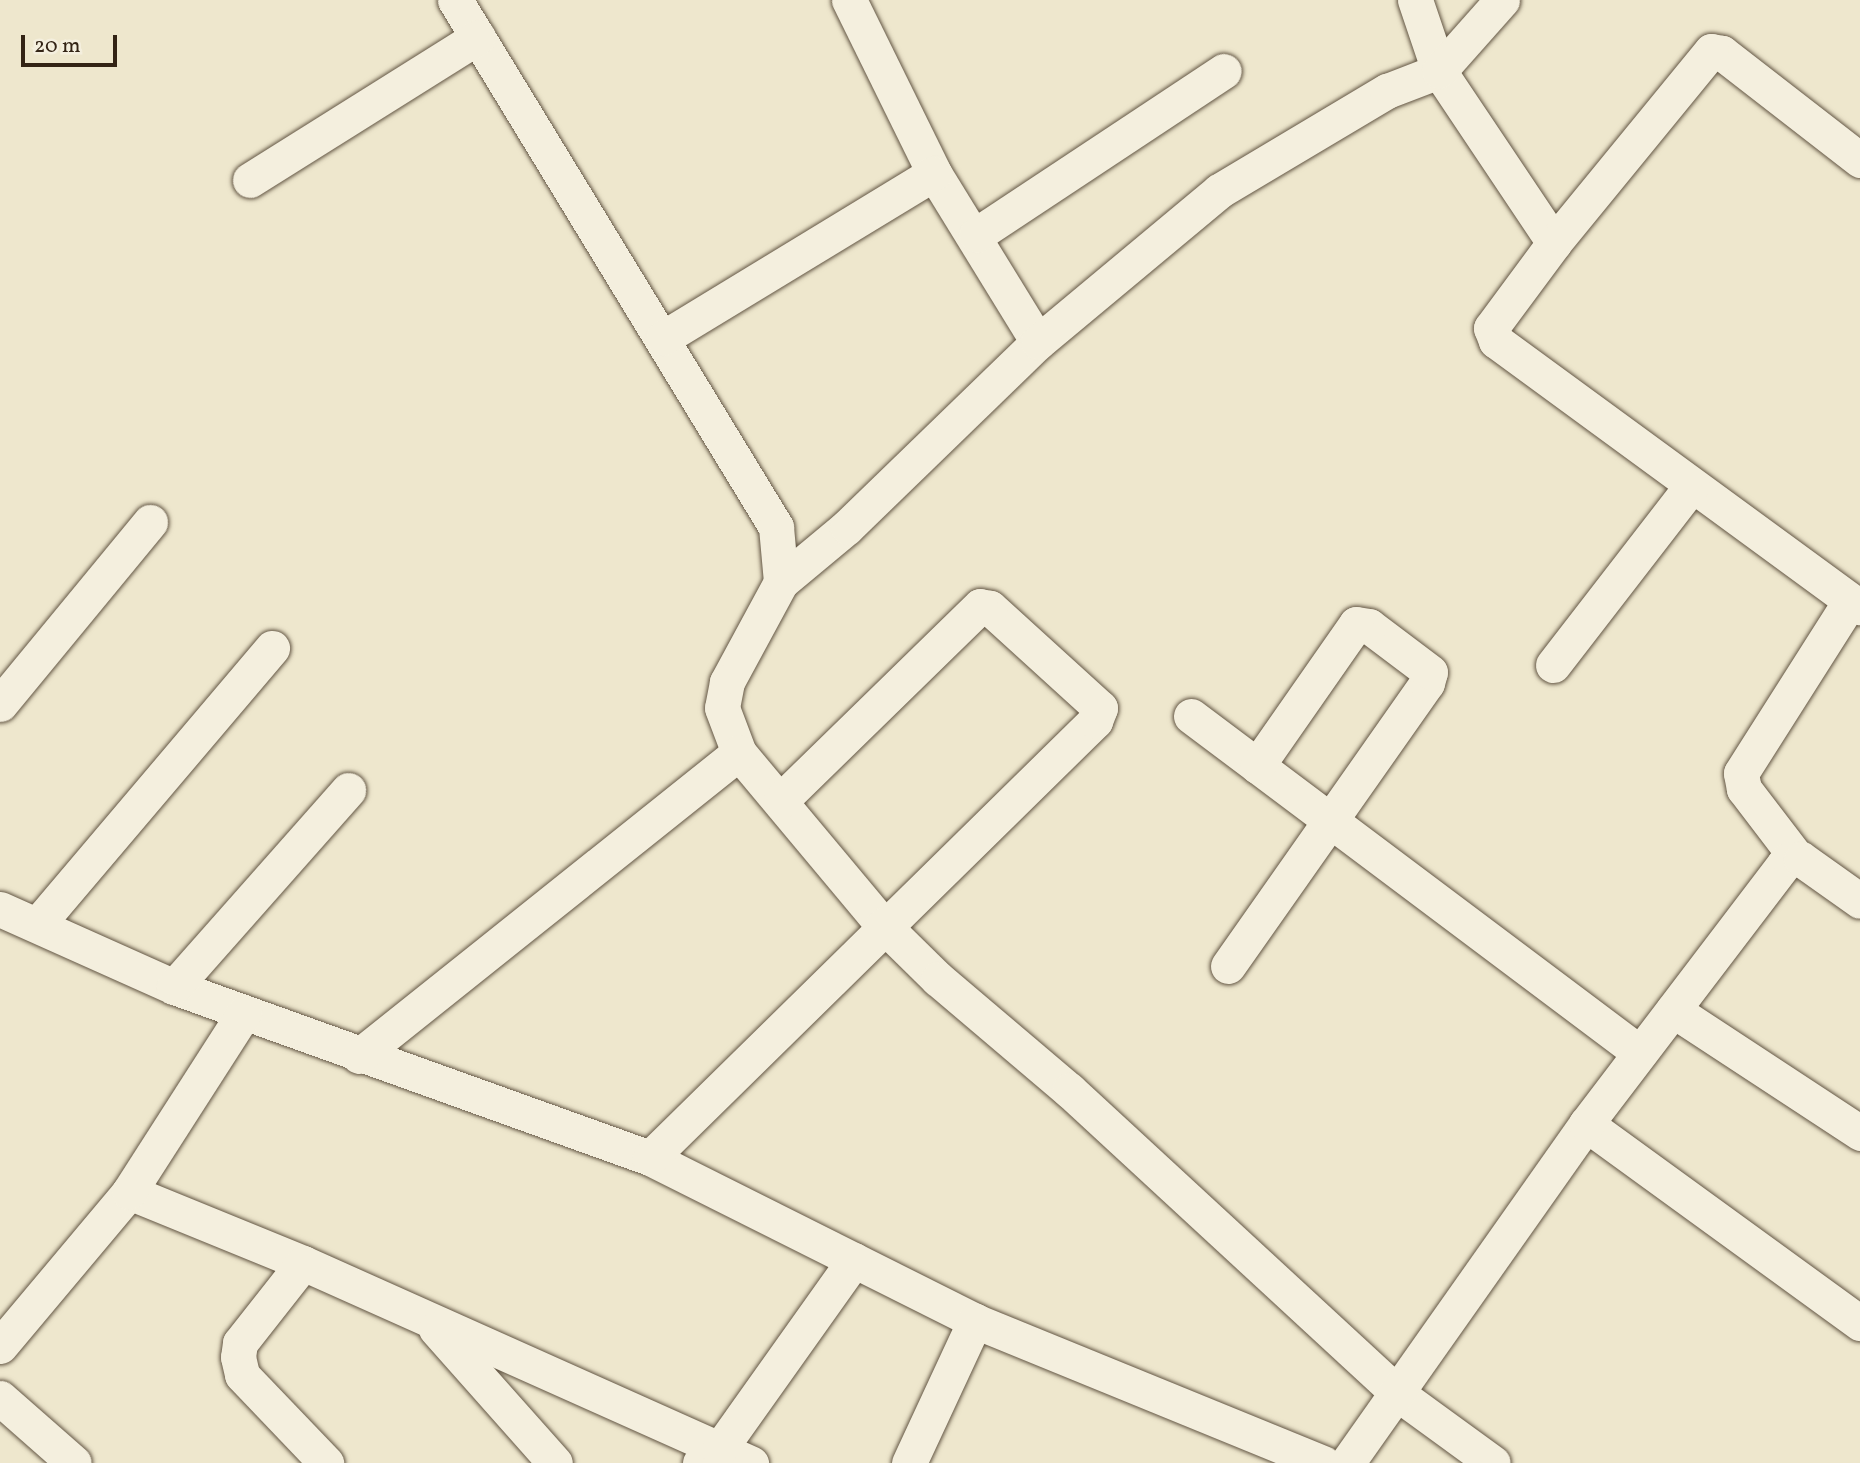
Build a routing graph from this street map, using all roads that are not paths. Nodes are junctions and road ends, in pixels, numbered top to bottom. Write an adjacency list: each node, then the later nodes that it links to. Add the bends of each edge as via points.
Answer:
1 (455, 0): 5 (street)
2 (849, 0): 9 (street)
3 (1415, 0): 7 (street)
4 (1502, 0): 7 (street)
5 (478, 37): 10 (street); 13 (street)
6 (1224, 71): 11 (street)
7 (1439, 72): 12 (street); 14 (street, via 1387,91 1264,160 1219,191)
8 (1860, 160): 12 (street, via 1722,53 1711,51)
9 (934, 173): 11 (street); 13 (street)
10 (250, 180)
11 (976, 235): 14 (street)
12 (1554, 243): 15 (street, via 1495,318 1491,328 1496,341)
13 (663, 338): 17 (street, via 776,527)
14 (1038, 342): 17 (street, via 847,527)
15 (1692, 485): 18 (street); 20 (street)
16 (150, 522): 21 (street)
17 (781, 582): 23 (street, via 727,682 722,708)
18 (1855, 604): 28 (street, via 1741,773 1744,789)
19 (272, 648): 31 (street)
20 (1553, 666)
21 (0, 704)
22 (1191, 716): 24 (street)
23 (738, 753): 26 (street); 38 (street)
24 (1257, 766): 27 (street); 27 (street, via 1356,624 1369,626 1426,666 1430,672 1427,683)
25 (348, 790): 34 (street)
26 (780, 801): 32 (street); 32 (street, via 979,606 990,608 1097,702 1100,713 1095,721)
27 (1330, 820): 33 (street); 37 (street)
28 (1796, 857): 29 (street); 35 (street, via 1784,864)
29 (1860, 901)
30 (0, 909): 31 (street)
31 (38, 924): 34 (street)
32 (883, 925): 41 (street); 49 (street)
33 (1228, 966)
34 (174, 987): 36 (street)
35 (1673, 1010): 37 (street); 40 (street)
36 (244, 1013): 38 (street); 42 (street)
37 (1640, 1053): 39 (street)
38 (359, 1056): 41 (street)
39 (1586, 1124): 47 (street); 49 (street)
40 (1860, 1133)
41 (650, 1158): 43 (street)
42 (129, 1192): 44 (street); 48 (street)
43 (854, 1260): 46 (street); 51 (street)
44 (303, 1264): 45 (street); 53 (street, via 240,1343 238,1357 242,1375)
45 (427, 1319): 51 (street); 54 (street)
46 (975, 1321): 56 (street); 57 (street)
47 (1860, 1323)
48 (0, 1346)
49 (1398, 1394): 58 (street); 59 (street)
50 (0, 1398): 52 (street)
51 (709, 1456): 55 (street)
52 (74, 1463)
53 (326, 1463)
54 (555, 1463)
55 (751, 1463)
56 (909, 1463)
57 (1323, 1463)
58 (1347, 1463)
59 (1493, 1463)

